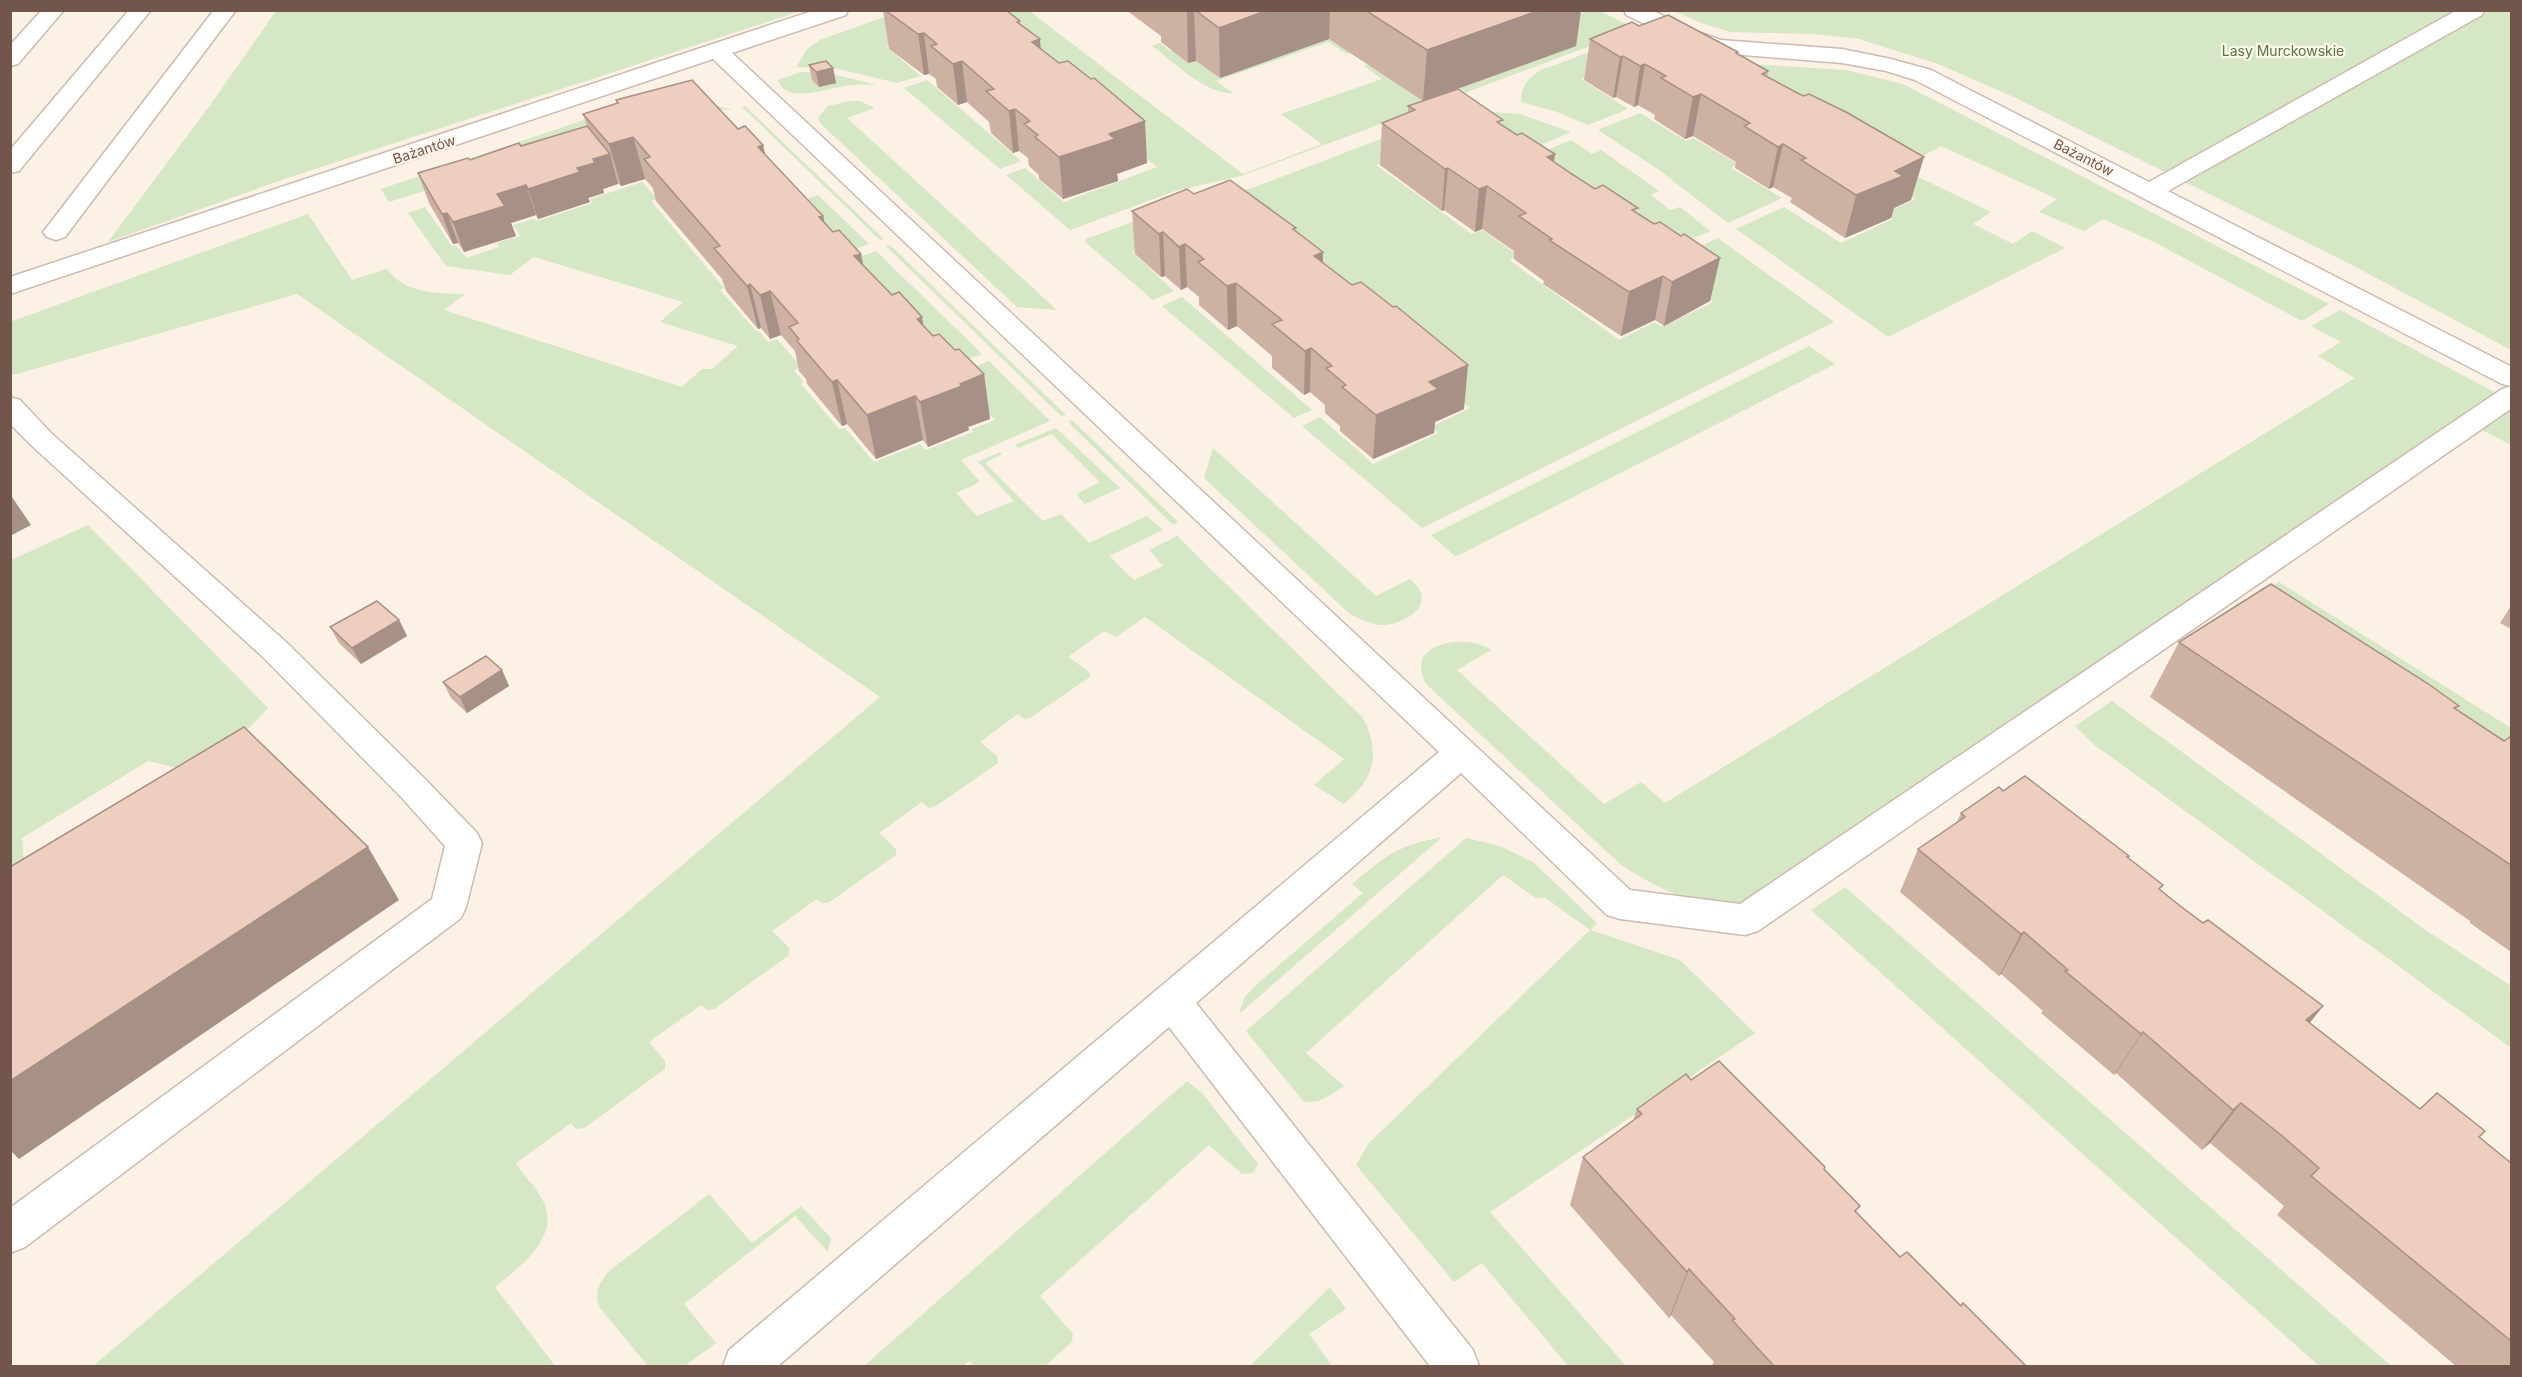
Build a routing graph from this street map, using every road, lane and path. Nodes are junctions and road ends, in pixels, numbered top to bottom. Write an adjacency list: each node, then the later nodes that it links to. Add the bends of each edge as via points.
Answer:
1 (54, 10): 8 (street)
2 (141, 10): 9 (street)
3 (226, 10): 11 (street)
4 (838, 10): 7 (street, Bażantów)
5 (1634, 10): 10 (street, Bażantów, via 1707,44 1732,50 1793,51 1913,71)
6 (2474, 10): 10 (street)
7 (717, 51): 12 (street, Bażantów); 16 (street)
8 (10, 59)
9 (10, 166)
10 (2150, 191): 13 (street, Bażantów)
11 (56, 232)
12 (10, 286)
13 (2511, 378)
14 (2511, 395): 16 (street, via 1745,920 1620,904)
15 (10, 406): 18 (street, via 41,439 275,650 464,843 448,907)
16 (1461, 753): 17 (street)
17 (1172, 1002): 19 (street); 20 (street)
18 (10, 1233)
19 (745, 1366)
20 (1457, 1366)

